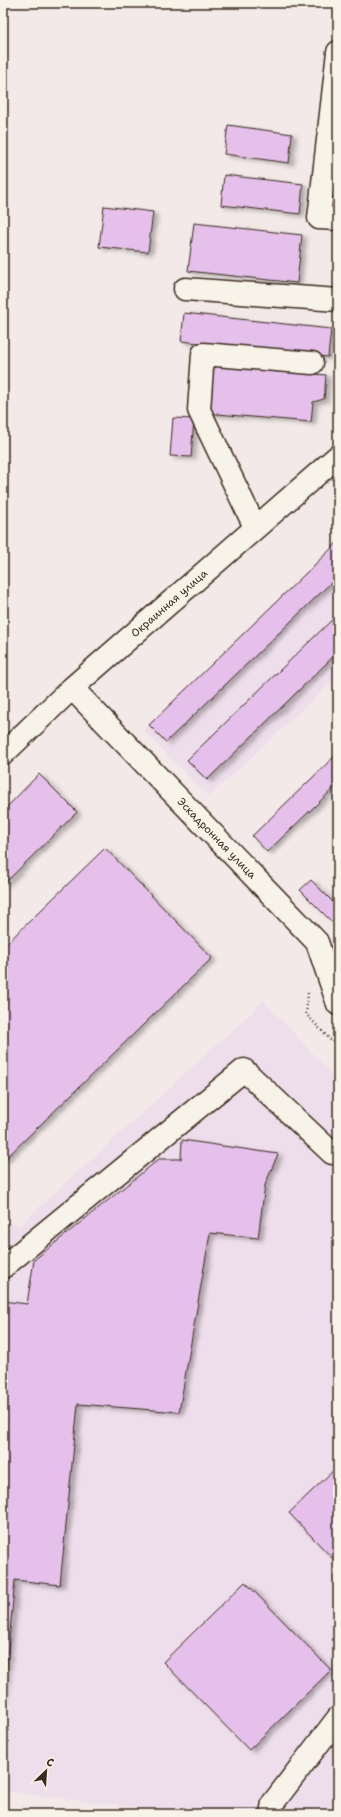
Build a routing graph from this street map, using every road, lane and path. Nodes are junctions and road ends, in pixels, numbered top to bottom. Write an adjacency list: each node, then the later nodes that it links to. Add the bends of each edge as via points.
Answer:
1 (338, 52): 2 (street, via 319,218)
2 (338, 220)
3 (185, 289): 4 (street)
4 (338, 300)
5 (312, 363): 7 (street, via 203,354 199,410)
6 (338, 456): 7 (street, Окраинная улица)
7 (255, 527): 8 (street, Окраинная улица)
8 (72, 688): 9 (street, Окраинная улица); 10 (street, Эскадронная улица, via 317,942)
9 (3, 754)
10 (334, 981): 11 (street, Эскадронная улица)
11 (338, 1004)
12 (332, 1153): 13 (street, via 244,1070)
13 (3, 1267)
14 (338, 1718): 15 (street, via 273,1802)
15 (271, 1814)

